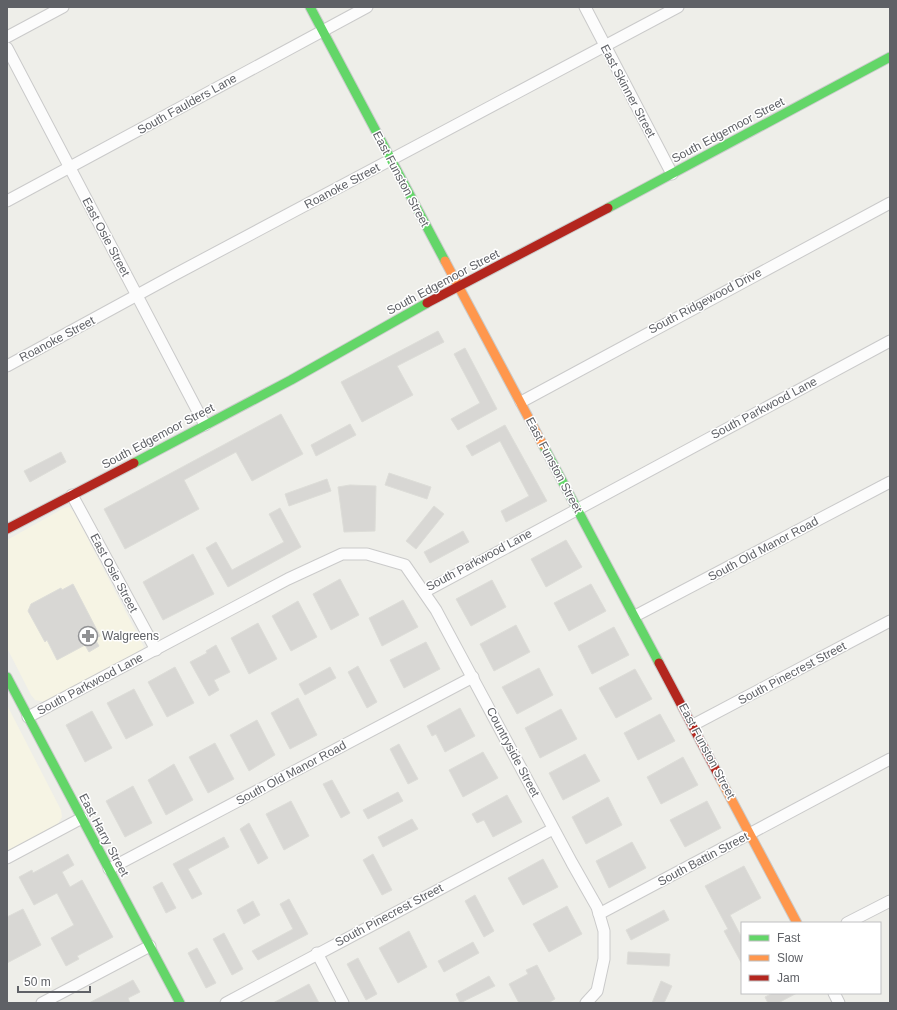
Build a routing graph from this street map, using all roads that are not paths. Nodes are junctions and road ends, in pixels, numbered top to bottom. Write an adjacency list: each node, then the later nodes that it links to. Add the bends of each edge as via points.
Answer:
1 (63, 7): 7 (street)
2 (310, 7): 6 (street, East Funston Street)
3 (367, 7): 6 (street, South Faulders Lane)
4 (585, 7): 8 (street, East Skinner Street)
5 (678, 7): 8 (street, Roanoke Street)
6 (322, 31): 11 (street, East Funston Street); 12 (street, South Faulders Lane)
7 (7, 37)
8 (604, 46): 11 (street, Roanoke Street); 13 (street, East Skinner Street)
9 (7, 48): 12 (street, East Osie Street)
10 (890, 57): 13 (street, South Edgemoor Street)
11 (391, 160): 16 (street, East Funston Street); 17 (street, Roanoke Street)
12 (70, 168): 14 (street, South Faulders Lane); 17 (street, East Osie Street)
13 (672, 174): 16 (street, South Edgemoor Street)
14 (7, 201)
15 (890, 203): 20 (street, South Ridgewood Drive)
16 (458, 286): 20 (street, East Funston Street); 21 (street, South Edgemoor Street)
17 (137, 296): 19 (street, Roanoke Street); 21 (street, East Osie Street)
18 (890, 341): 24 (street, South Parkwood Lane)
19 (7, 366)
20 (521, 402): 24 (street, East Funston Street)
21 (205, 425): 23 (street, South Edgemoor Street)
22 (890, 482): 27 (street, South Old Manor Road)
23 (72, 495): 25 (street, South Edgemoor Street); 29 (street, East Osie Street)
24 (577, 508): 26 (street, South Parkwood Lane); 27 (street, East Funston Street)
25 (7, 529)
26 (424, 592): 29 (street, South Parkwood Lane, via 405,565 367,554 342,554 288,579); 31 (street, Countryside Street)
27 (635, 616): 33 (street, East Funston Street)
28 (890, 621): 33 (street, South Pinecrest Street)
29 (156, 650): 32 (street, South Parkwood Lane)
30 (7, 677): 32 (street, East Harry Street)
31 (473, 677): 36 (street, Countryside Street); 39 (street, South Old Manor Road)
32 (28, 717): 35 (street, East Harry Street)
33 (693, 725): 37 (street, East Funston Street)
34 (890, 759): 37 (street, South Battin Street)
35 (82, 818): 38 (street); 39 (street, East Harry Street)
36 (554, 829): 41 (street, Countryside Street); 45 (street, South Pinecrest Street)
37 (751, 834): 41 (street, South Battin Street); 42 (street, East Funston Street)
38 (7, 858)
39 (109, 869): 44 (street, East Harry Street)
40 (890, 901): 43 (street)
41 (599, 914): 51 (street, via 604,931 604,960 597,991)
42 (796, 922)
43 (849, 922)
44 (150, 946): 47 (street); 48 (street, East Harry Street)
45 (317, 953): 49 (street, South Pinecrest Street); 50 (street)
46 (834, 994): 52 (street)
47 (42, 1003)
48 (180, 1003)
49 (226, 1003)
50 (343, 1003)
51 (586, 1003)
52 (839, 1003)

